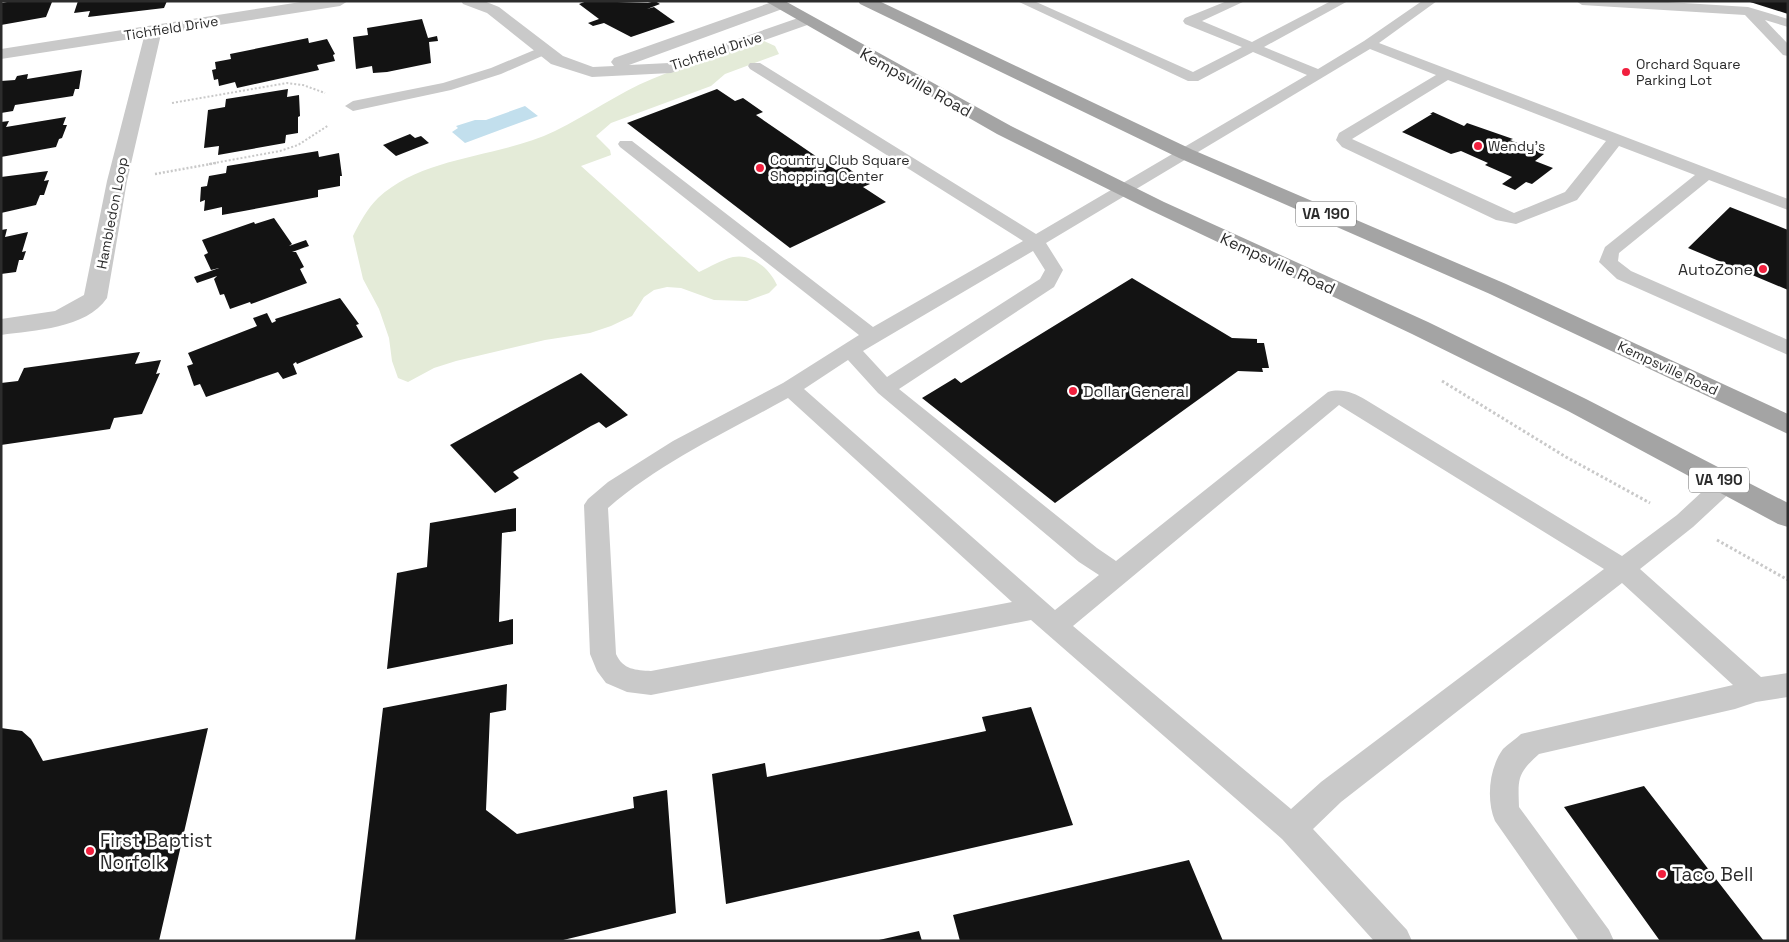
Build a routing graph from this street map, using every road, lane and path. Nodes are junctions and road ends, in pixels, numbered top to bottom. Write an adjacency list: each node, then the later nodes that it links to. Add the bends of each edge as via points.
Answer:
1 (340, 1): 13 (street, Tichfield Drive)
2 (469, 1): 16 (street, Tichfield Drive, via 493,10)
3 (866, 1): 27 (main road, Kempsville Road / VA 190)
4 (1023, 1): 15 (lane, via 1193,78)
5 (1239, 1): 15 (lane, via 1190,21)
6 (1342, 1): 15 (lane)
7 (1431, 1): 14 (lane)
8 (1582, 1): 10 (lane)
9 (776, 3): 11 (main road, Kempsville Road / VA 190); 20 (street, Tichfield Drive)
10 (1748, 11): 12 (lane); 17 (lane)
11 (807, 20): 20 (street, Tichfield Drive, via 671,68); 30 (main road, Kempsville Road / VA 190, via 962,108)
12 (1788, 23)
13 (154, 30): 18 (street, Tichfield Drive); 24 (street, Hambledon Loop)
14 (1369, 44): 21 (lane); 22 (lane)
15 (1254, 47): 21 (lane)
16 (544, 50): 20 (street, Tichfield Drive, via 557,60); 23 (lane, via 496,72 446,87)
17 (1788, 52)
18 (1, 54)
19 (755, 66): 32 (lane)
20 (592, 72)
21 (1318, 74): 27 (lane)
22 (1447, 74): 25 (lane); 25 (lane, via 1345,136 1344,140 1502,216 1516,219 1571,196)
23 (353, 106): 24 (path, via 335,96 287,83); 29 (path, via 314,137 280,151)
24 (134, 110): 29 (street, Hambledon Loop)
25 (1616, 139): 28 (lane)
26 (626, 144): 34 (lane)
27 (1186, 154): 30 (lane); 39 (main road, Kempsville Road / VA 190, via 1498,289)
28 (1706, 174): 31 (lane); 35 (lane, via 1611,251 1608,262 1624,275)
29 (116, 181): 33 (street, Hambledon Loop, via 95,298 83,309 60,318)
30 (1125, 190): 32 (lane); 40 (main road, Kempsville Road / VA 190, via 1420,328 1577,405)
31 (1788, 205)
32 (1035, 241): 34 (lane); 38 (lane, via 1054,270 1047,283)
33 (1, 327)
34 (872, 336): 36 (lane)
35 (1788, 348)
36 (850, 350): 37 (lane); 38 (lane)
37 (790, 388): 44 (lane); 44 (lane, via 681,447 616,488 596,505 603,654 609,669 624,680 652,683)
38 (885, 388): 43 (lane, via 1088,555)
39 (1788, 425)
40 (1726, 484): 41 (main road, Kempsville Road / VA 190); 42 (lane, via 1685,521)
41 (1788, 516)
42 (1622, 568): 43 (lane, via 1359,405 1346,398 1335,397); 47 (lane); 48 (lane, via 1331,792)
43 (1118, 575): 45 (lane)
44 (1036, 609): 45 (lane)
45 (1054, 626): 48 (lane)
46 (1788, 685): 47 (lane)
47 (1756, 690): 50 (lane, via 1531,743 1513,759 1504,782 1505,811)
48 (1292, 829): 49 (lane)
49 (1396, 941)
50 (1598, 941)

